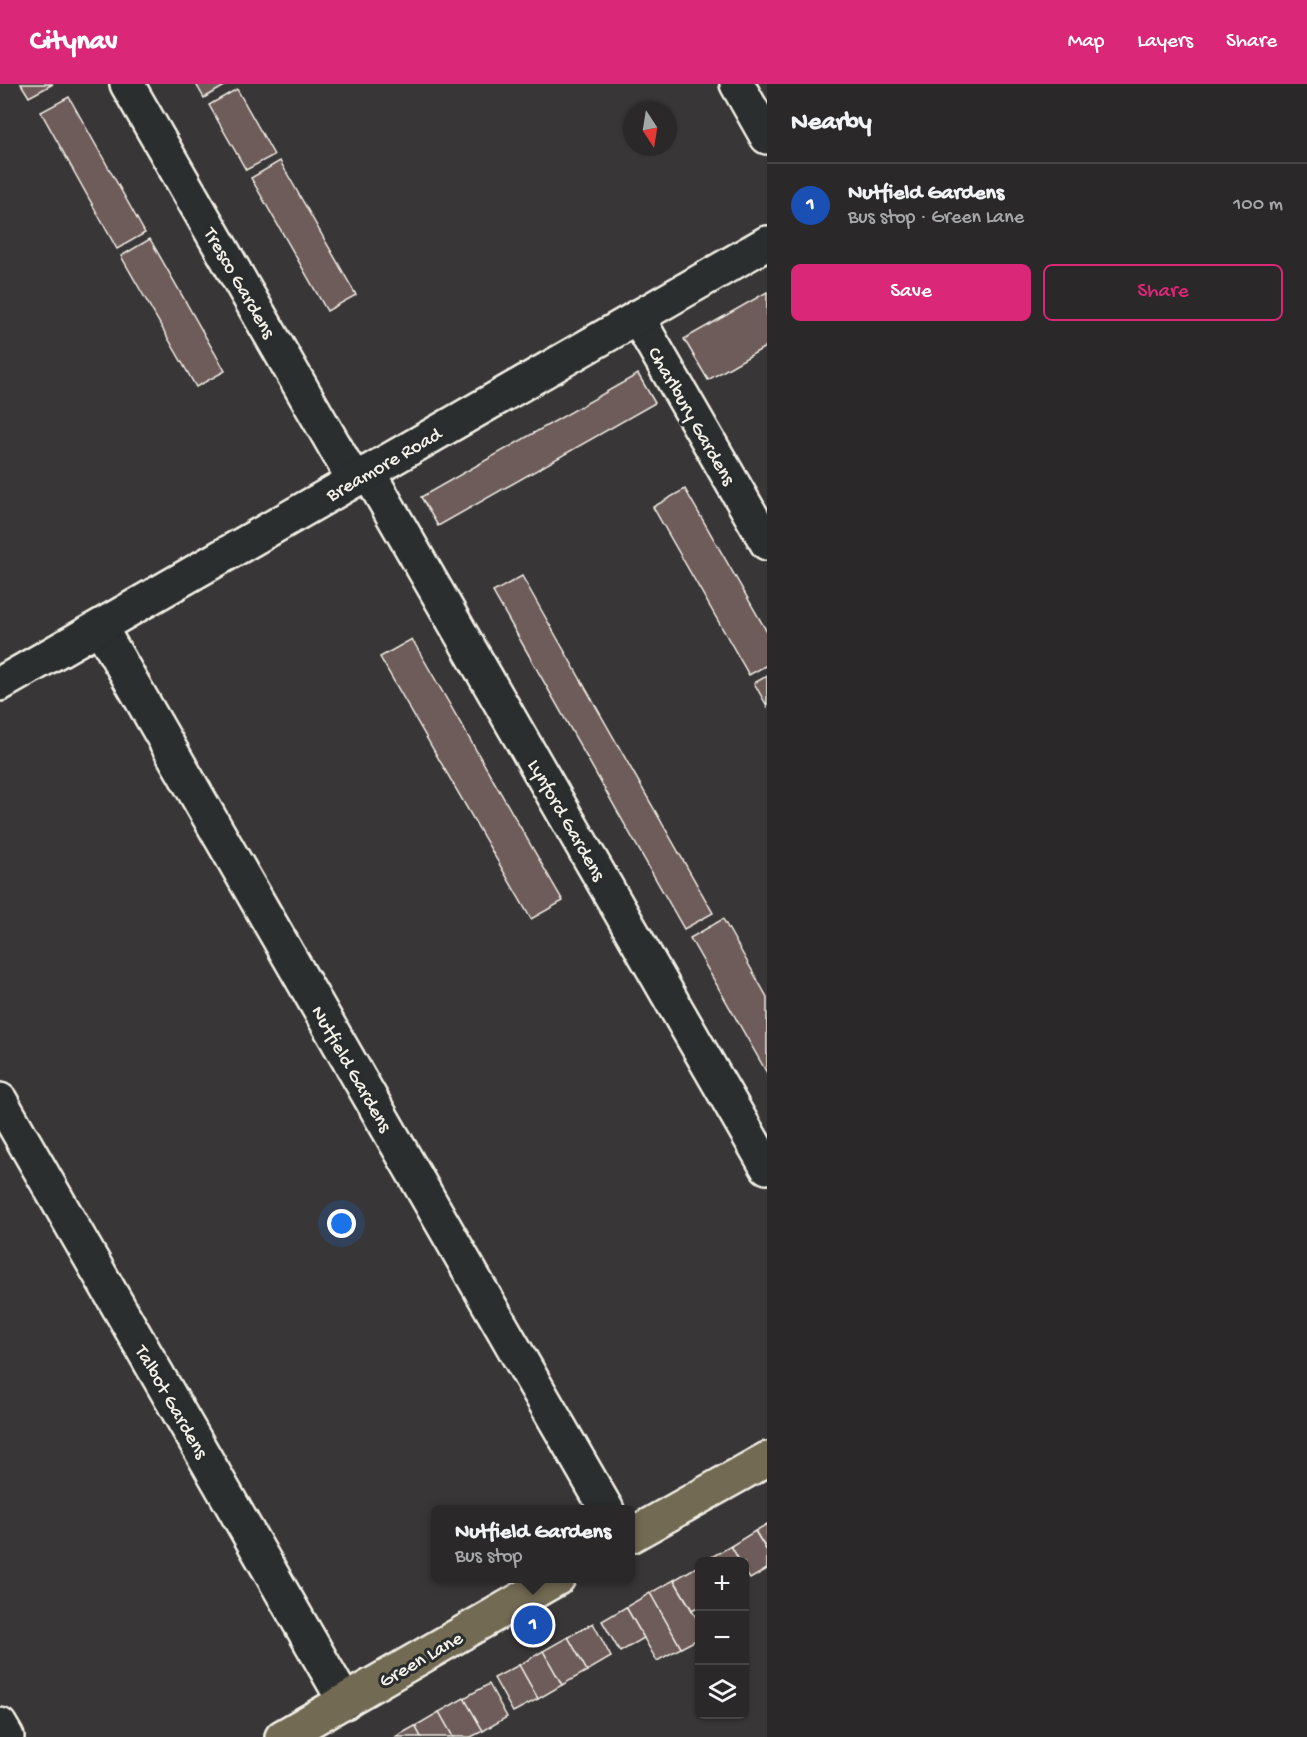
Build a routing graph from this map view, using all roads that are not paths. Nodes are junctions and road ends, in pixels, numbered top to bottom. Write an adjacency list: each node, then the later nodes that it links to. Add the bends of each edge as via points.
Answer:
1 (127, 84): 6 (street, Tresco Gardens)
2 (737, 84): 3 (street)
3 (767, 137)
4 (767, 243): 5 (street, Breamore Road)
5 (637, 317): 6 (street, Breamore Road); 7 (street, Charlbury Gardens)
6 (361, 476): 8 (street, Breamore Road); 11 (street, Lynford Gardens)
7 (767, 543)
8 (100, 627): 9 (street, Breamore Road); 13 (street, Nutfield Gardens)
9 (0, 684)
10 (0, 1100): 16 (street, Talbot Gardens)
11 (767, 1167)
12 (767, 1459): 14 (main road)
13 (605, 1505)
14 (635, 1533)
15 (549, 1583): 16 (main road, Green Lane)
16 (345, 1702): 19 (main road, Green Lane)
17 (0, 1725): 18 (street)
18 (7, 1737)
19 (282, 1737)

